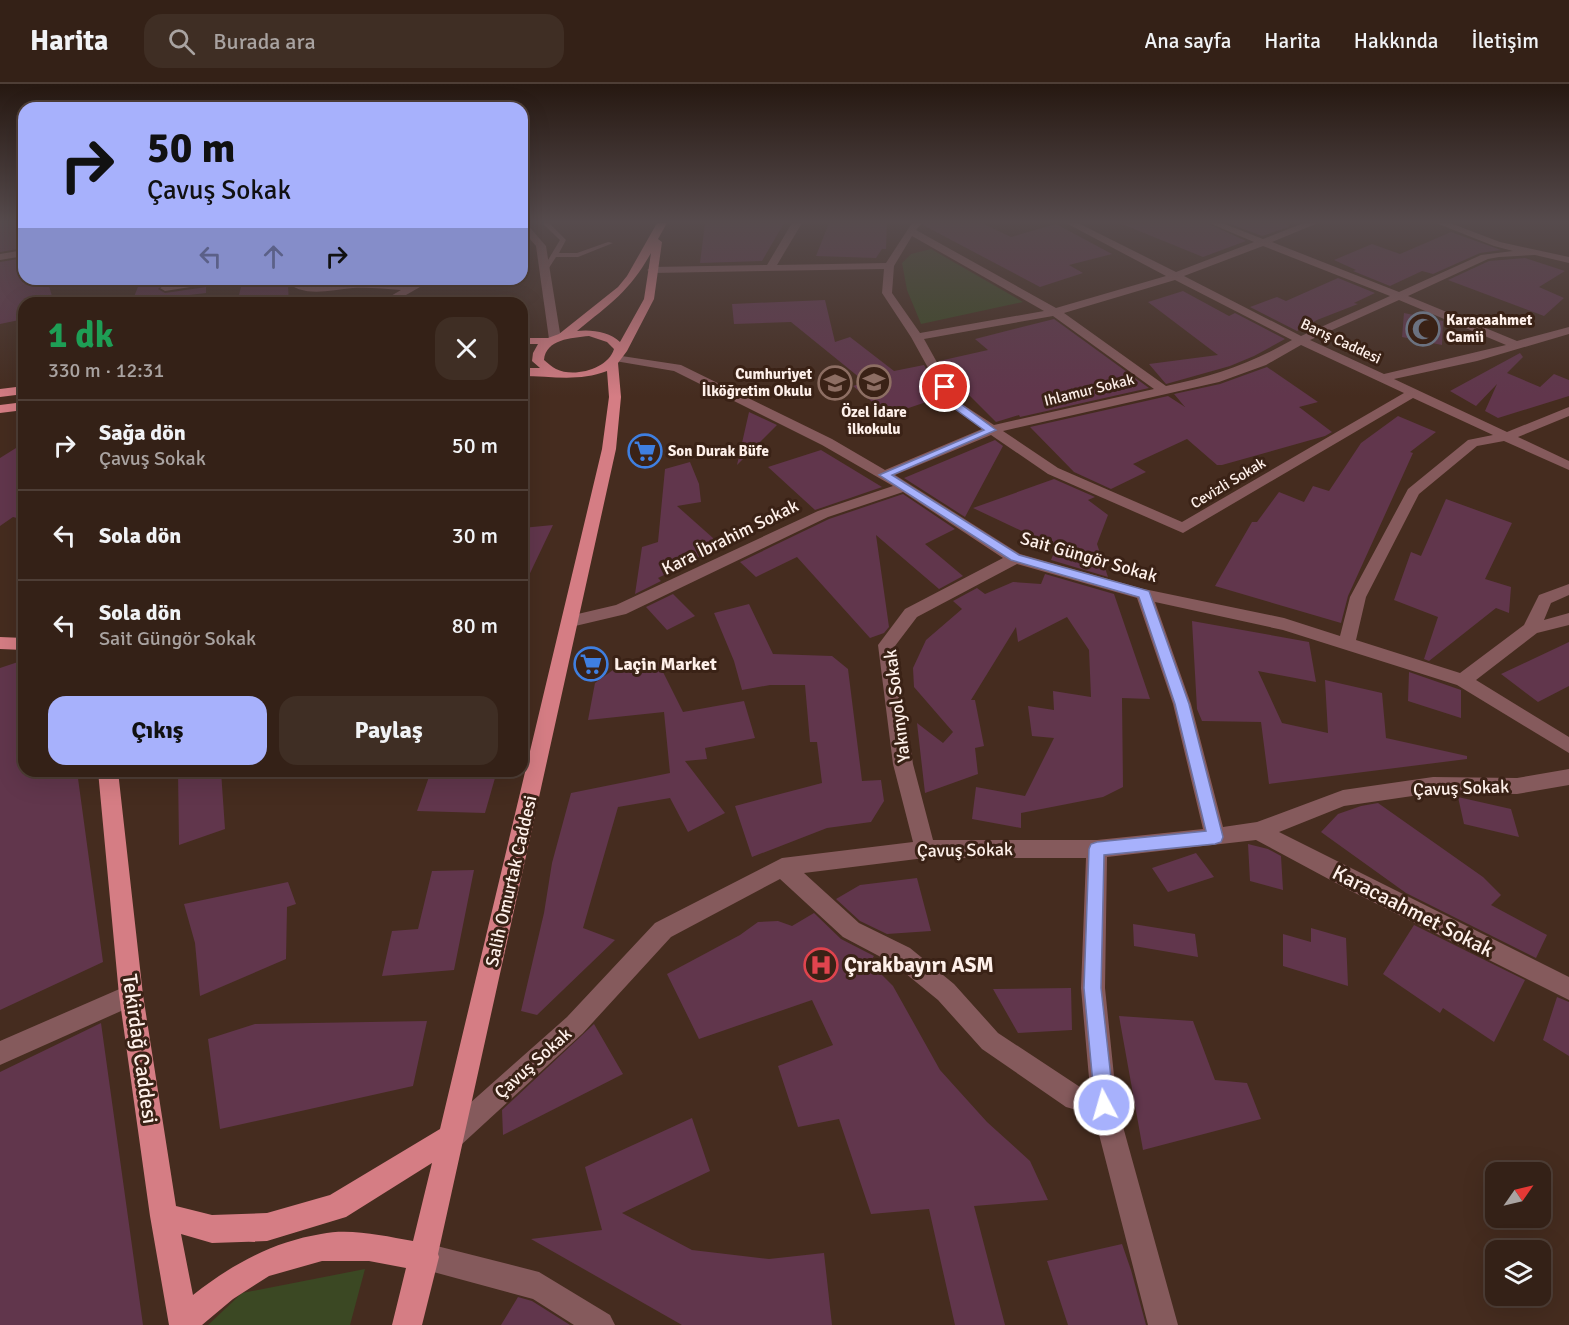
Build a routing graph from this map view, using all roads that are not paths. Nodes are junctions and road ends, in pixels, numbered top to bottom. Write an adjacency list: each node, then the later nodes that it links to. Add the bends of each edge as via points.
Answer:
1 (547, 281): 22 (street)
2 (629, 281): 22 (main road)
3 (651, 281): 26 (main road, via 649,299)
4 (888, 281): 21 (street, via 887,293)
5 (1003, 281): 19 (street)
6 (1159, 281): 19 (street)
7 (1186, 281): 23 (street, Barış Caddesi)
8 (1360, 281): 17 (street)
9 (1434, 281): 17 (street, Ihlamur Sokak)
10 (184, 285): 16 (street)
11 (296, 285): 12 (street)
12 (358, 285)
13 (358, 285): 15 (street)
14 (416, 285): 15 (street)
15 (412, 287): 18 (street)
16 (165, 288)
17 (1400, 296): 23 (street, Ihlamur Sokak); 25 (street)
18 (394, 297)
19 (1054, 312): 21 (street); 30 (street)
20 (1569, 330): 25 (street)
21 (916, 337): 37 (street, via 954,404)
22 (556, 339): 24 (main road); 26 (main road, via 582,333 602,335 619,344); 28 (main road, via 541,347 537,354 537,361)
23 (1301, 340): 29 (street, Barış Caddesi); 30 (street, Ihlamur Sokak, via 1262,362 1215,378)
24 (528, 341)
25 (1516, 345): 29 (street)
26 (617, 358): 28 (main road, via 590,373); 40 (street, Sait Güngör Sokak, via 677,368 827,442); 46 (main road, Salih Omurtak Caddesi, via 609,449)
27 (528, 372): 28 (main road)
28 (551, 372)
29 (1384, 378): 32 (street, Barış Caddesi)
30 (1162, 389): 37 (street, Ihlamur Sokak)
31 (18, 391): 33 (main road)
32 (1414, 392): 37 (street, Cevizli Sokak, via 1184,528 1053,471); 38 (street, Barış Caddesi)
33 (0, 393)
34 (18, 407): 35 (main road)
35 (0, 409)
36 (1569, 411): 38 (street)
37 (991, 430): 40 (street, Ihlamur Sokak)
38 (1508, 436): 39 (street, Barış Caddesi); 48 (street, via 1473,443 1413,492 1358,597)
39 (1569, 466)
40 (884, 475): 41 (street, Sait Güngör Sokak)
41 (905, 487): 42 (street, Sait Güngör Sokak); 46 (street, Kara İbrahim Sokak, via 823,514 620,610)
42 (1015, 558): 44 (street, Sait Güngör Sokak); 55 (street, Yakınyol Sokak, via 911,613 886,645 903,764)
43 (1569, 589): 47 (street, via 1545,599)
44 (1144, 594): 48 (street, Sait Güngör Sokak, via 1284,624); 54 (street, via 1182,704)
45 (1569, 619): 47 (street)
46 (571, 621): 62 (main road, Salih Omurtak Caddesi)
47 (1532, 628): 49 (street)
48 (1347, 643): 49 (street, Sait Güngör Sokak)
49 (1463, 680): 50 (street, Sait Güngör Sokak)
50 (1569, 746)
51 (109, 777): 59 (main road, Tekirdağ Caddesi)
52 (1569, 777): 53 (street, Çavuş Sokak, via 1517,786 1433,785 1343,798)
53 (1258, 831): 54 (street, Çavuş Sokak); 58 (street, Karacaahmet Sokak)
54 (1215, 837): 56 (street, Çavuş Sokak)
55 (925, 849): 56 (street, Çavuş Sokak); 57 (street, Çavuş Sokak)
56 (1097, 849): 61 (street, via 1093,988)
57 (782, 867): 61 (street, via 851,930 902,956 946,992 990,1041 1075,1098); 62 (street, Çavuş Sokak, via 663,930 575,1025)
58 (1569, 989)
59 (131, 995): 60 (street); 63 (main road, Tekirdağ Caddesi)
60 (0, 1053)
61 (1104, 1105): 68 (street)
62 (452, 1136): 63 (main road, via 336,1207 267,1227 212,1229); 64 (main road, Salih Omurtak Caddesi)
63 (164, 1216): 65 (main road, Tekirdağ Caddesi)
64 (424, 1257): 65 (main road, via 369,1247 322,1247 263,1264 223,1289); 66 (main road, Salih Omurtak Caddesi); 67 (street, via 539,1286)
65 (184, 1323)
66 (407, 1325)
67 (600, 1325)
68 (1163, 1325)

